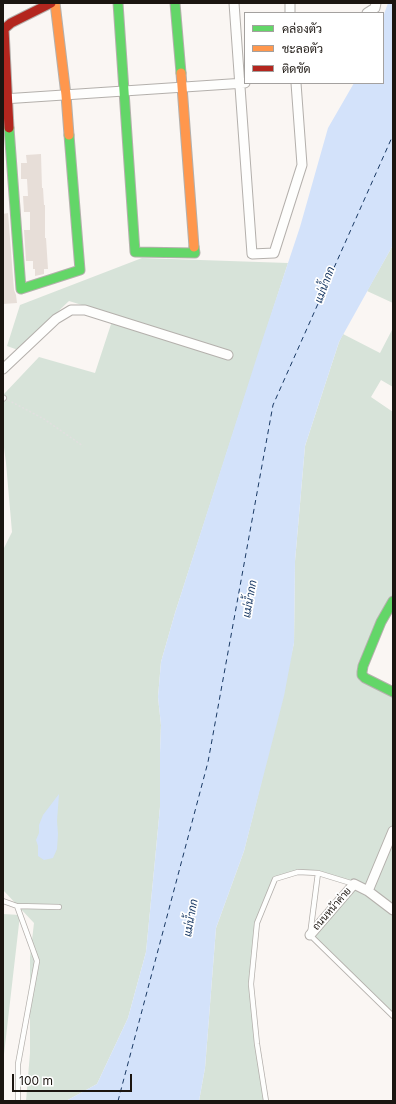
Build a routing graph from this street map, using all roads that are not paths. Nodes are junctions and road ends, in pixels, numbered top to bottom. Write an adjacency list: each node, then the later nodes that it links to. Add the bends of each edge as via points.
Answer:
1 (51, 3): 13 (street, via 4,29)
2 (55, 3): 12 (street)
3 (118, 3): 11 (street)
4 (175, 3): 10 (street)
5 (234, 3): 8 (street)
6 (376, 3): 7 (street, via 375,8)
7 (369, 12)
8 (242, 83): 9 (street, via 252,254 274,253 302,165); 10 (street)
9 (296, 84)
10 (181, 87): 11 (street); 11 (street, via 195,253 135,252)
11 (124, 91): 12 (street)
12 (66, 95): 13 (street); 13 (street, via 80,270 21,289)
13 (5, 99)
14 (228, 355): 15 (street, via 85,310 71,310 56,319)
15 (3, 369)
16 (393, 601): 17 (street, via 381,622 363,666 362,675)
17 (393, 692)
18 (393, 831): 21 (street)
19 (318, 873): 20 (lane); 26 (lane); 29 (lane, via 298,872 275,879 257,923 251,984)
20 (354, 884): 21 (street, ถนนหน้าค่าย); 26 (street, ถนนหน้าค่าย)
21 (368, 891): 25 (street, ถนนหน้าค่าย)
22 (3, 901): 23 (lane)
23 (17, 906): 24 (lane); 28 (lane, via 37,962 18,1064)
24 (59, 907)
25 (393, 910)
26 (310, 935): 27 (lane)
27 (393, 1016)
28 (18, 1101)
29 (266, 1101)

